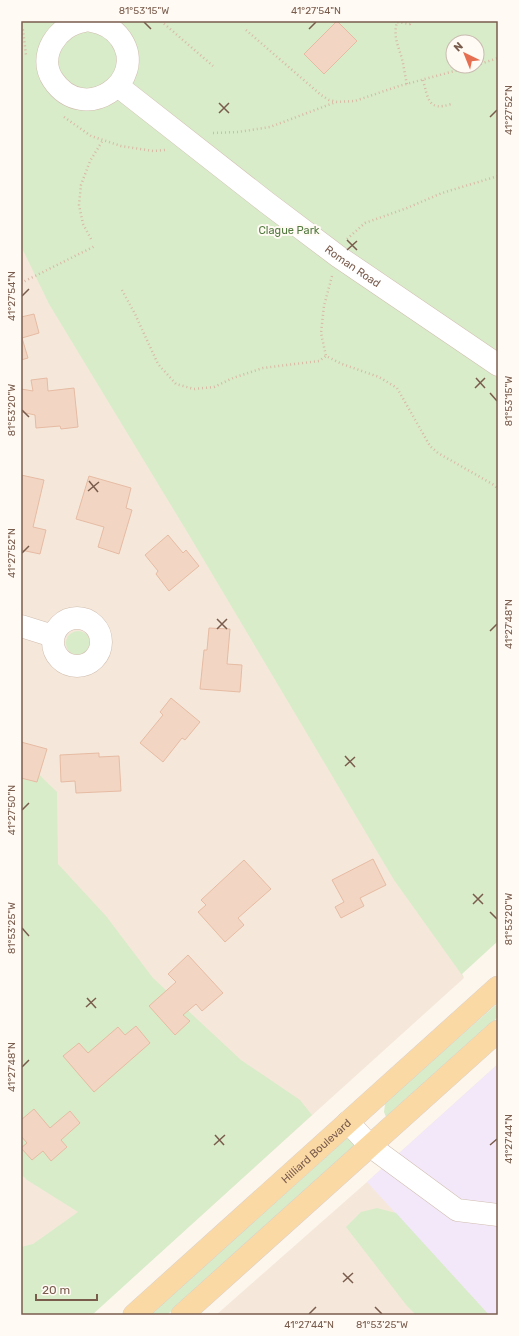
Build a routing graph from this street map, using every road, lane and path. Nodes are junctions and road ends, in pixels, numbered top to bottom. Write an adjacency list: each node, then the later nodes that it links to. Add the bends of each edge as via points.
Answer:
1 (84, 21): 5 (street, via 66,27)
2 (91, 21): 13 (street, via 109,26 124,43 127,65)
3 (161, 21): 9 (path)
4 (410, 21): 12 (path, via 410,24 397,22 395,28 395,40)
5 (51, 28): 13 (street, via 48,66 52,77 66,94 88,100 110,93)
6 (246, 30): 14 (path, via 321,95)
7 (498, 58): 8 (path)
8 (485, 62)
9 (213, 66)
10 (445, 74): 11 (path)
11 (423, 80): 12 (path); 15 (path, via 430,102 442,107)
12 (407, 84): 14 (path, via 355,102)
13 (118, 86): 23 (street, Roman Road, via 344,260)
14 (337, 102): 16 (path, via 270,127)
15 (451, 104)
16 (212, 133)
17 (103, 140): 18 (path, via 90,161 81,185 79,205 83,224)
18 (91, 239)
19 (95, 246): 20 (path)
20 (21, 283)
21 (122, 290): 22 (path, via 158,364 176,384 194,389 214,387 263,368 320,361)
22 (326, 356)
23 (498, 365)
24 (21, 626): 25 (street)
25 (53, 636)
26 (498, 988): 28 (main road, Hilliard Boulevard)
27 (498, 1031): 29 (main road)
28 (348, 1122): 29 (street); 31 (main road, Hilliard Boulevard)
29 (370, 1146): 30 (street, via 457,1210); 32 (main road)
30 (498, 1215)
31 (134, 1315)
32 (182, 1315)

